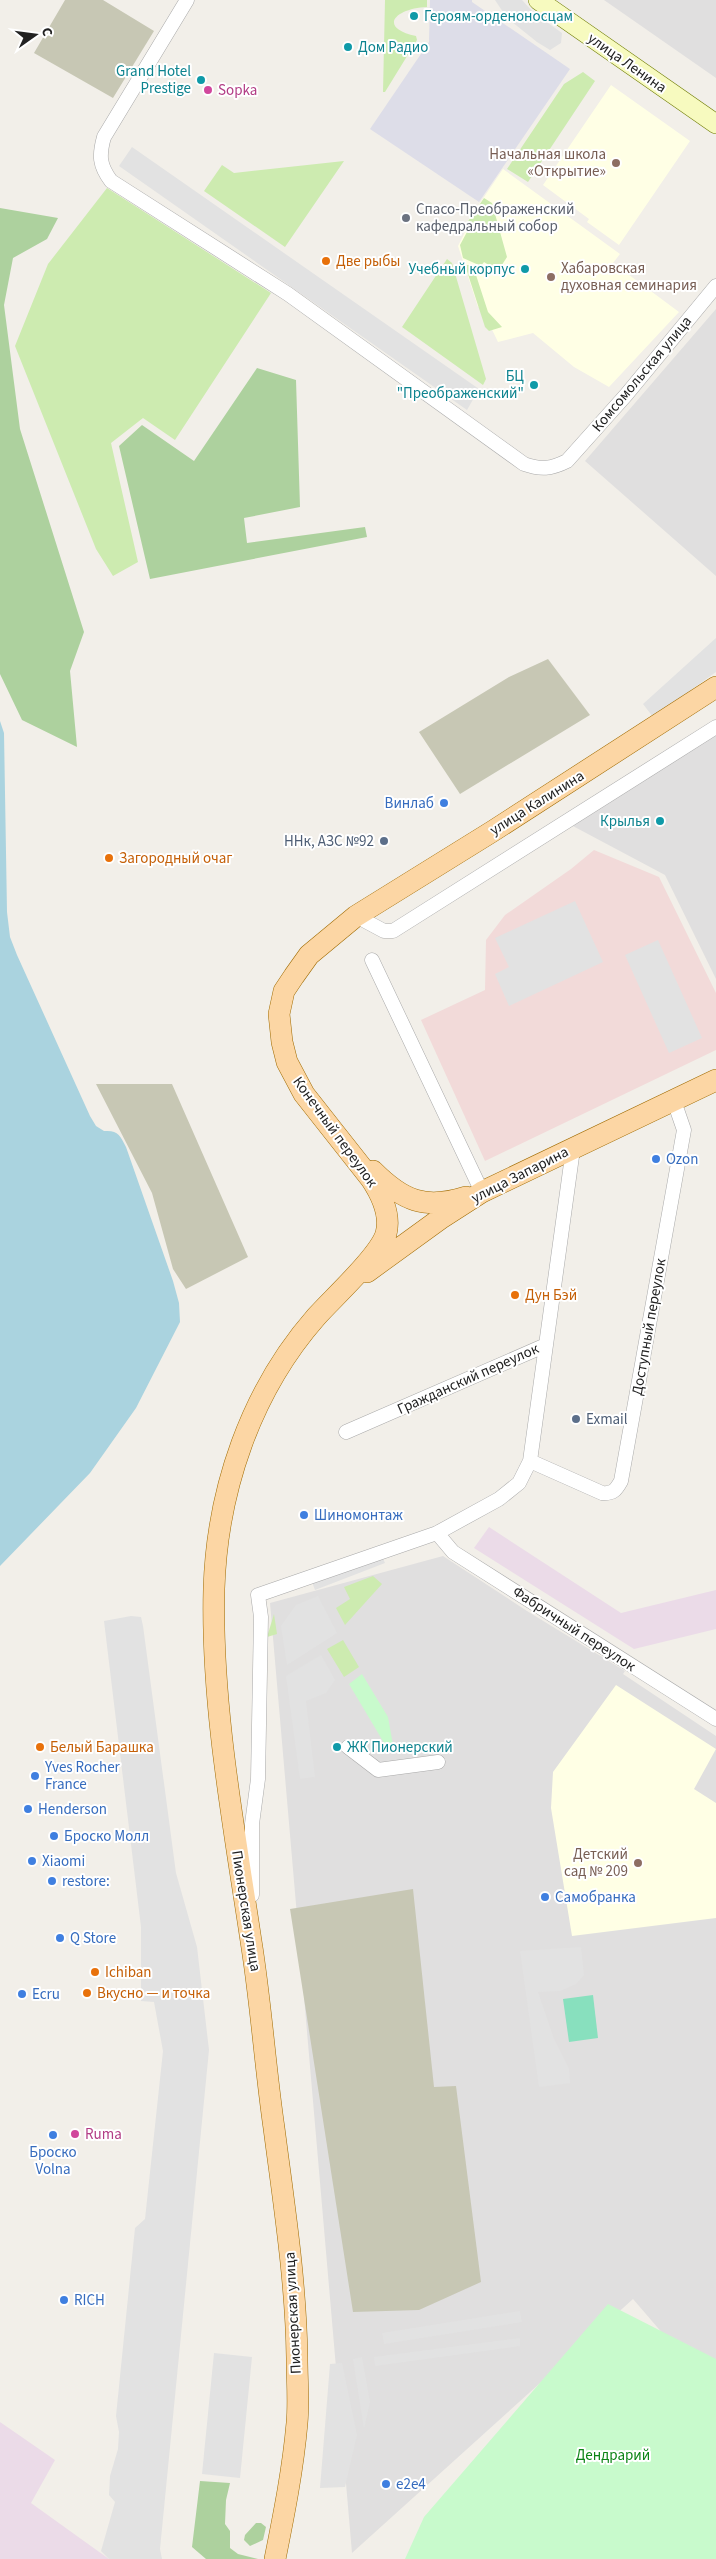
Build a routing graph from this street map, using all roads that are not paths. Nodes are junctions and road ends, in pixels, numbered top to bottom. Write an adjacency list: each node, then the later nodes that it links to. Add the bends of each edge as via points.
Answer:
1 (187, 0): 4 (street, Комсомольская улица, via 104,137 100,156 102,169 111,180 288,294 524,464 543,469 567,461)
2 (538, 0): 3 (main road, улица Ленина)
3 (716, 124)
4 (716, 286)
5 (716, 688): 7 (main road, улица Калинина)
6 (716, 727): 7 (street, via 393,931 384,931)
7 (356, 916): 9 (main road, улица Калинина, via 309,955 284,991)
8 (372, 960): 14 (street)
9 (280, 1014): 12 (main road, Конечный переулок, via 282,1042 294,1078)
10 (716, 1080): 11 (main road, улица Запарина)
11 (674, 1101): 13 (main road, улица Запарина); 18 (street, Доступный переулок, via 684,1130 621,1481 617,1490 602,1493)
12 (341, 1139): 14 (main road, via 398,1194 417,1202 449,1201); 15 (main road, Конечный переулок, via 379,1191 386,1212 386,1234)
13 (573, 1149): 14 (main road, улица Запарина); 16 (street, Гражданский переулок)
14 (482, 1192): 15 (main road, улица Запарина, via 419,1233)
15 (338, 1293): 23 (main road, Пионерская улица, via 289,1350 266,1388 246,1433 219,1528 214,1639 233,1828)
16 (546, 1345): 17 (street, Гражданский переулок); 18 (street)
17 (346, 1432)
18 (530, 1461): 19 (street, via 520,1483 499,1499)
19 (437, 1533): 20 (street, Фабричный переулок, via 453,1552); 23 (street, via 258,1595 261,1627 258,1780 252,1824)
20 (716, 1719)
21 (348, 1747): 22 (street, via 378,1770)
22 (438, 1762)
23 (252, 1945): 24 (main road, Пионерская улица, via 290,2251 297,2336 297,2425)
24 (275, 2559)

